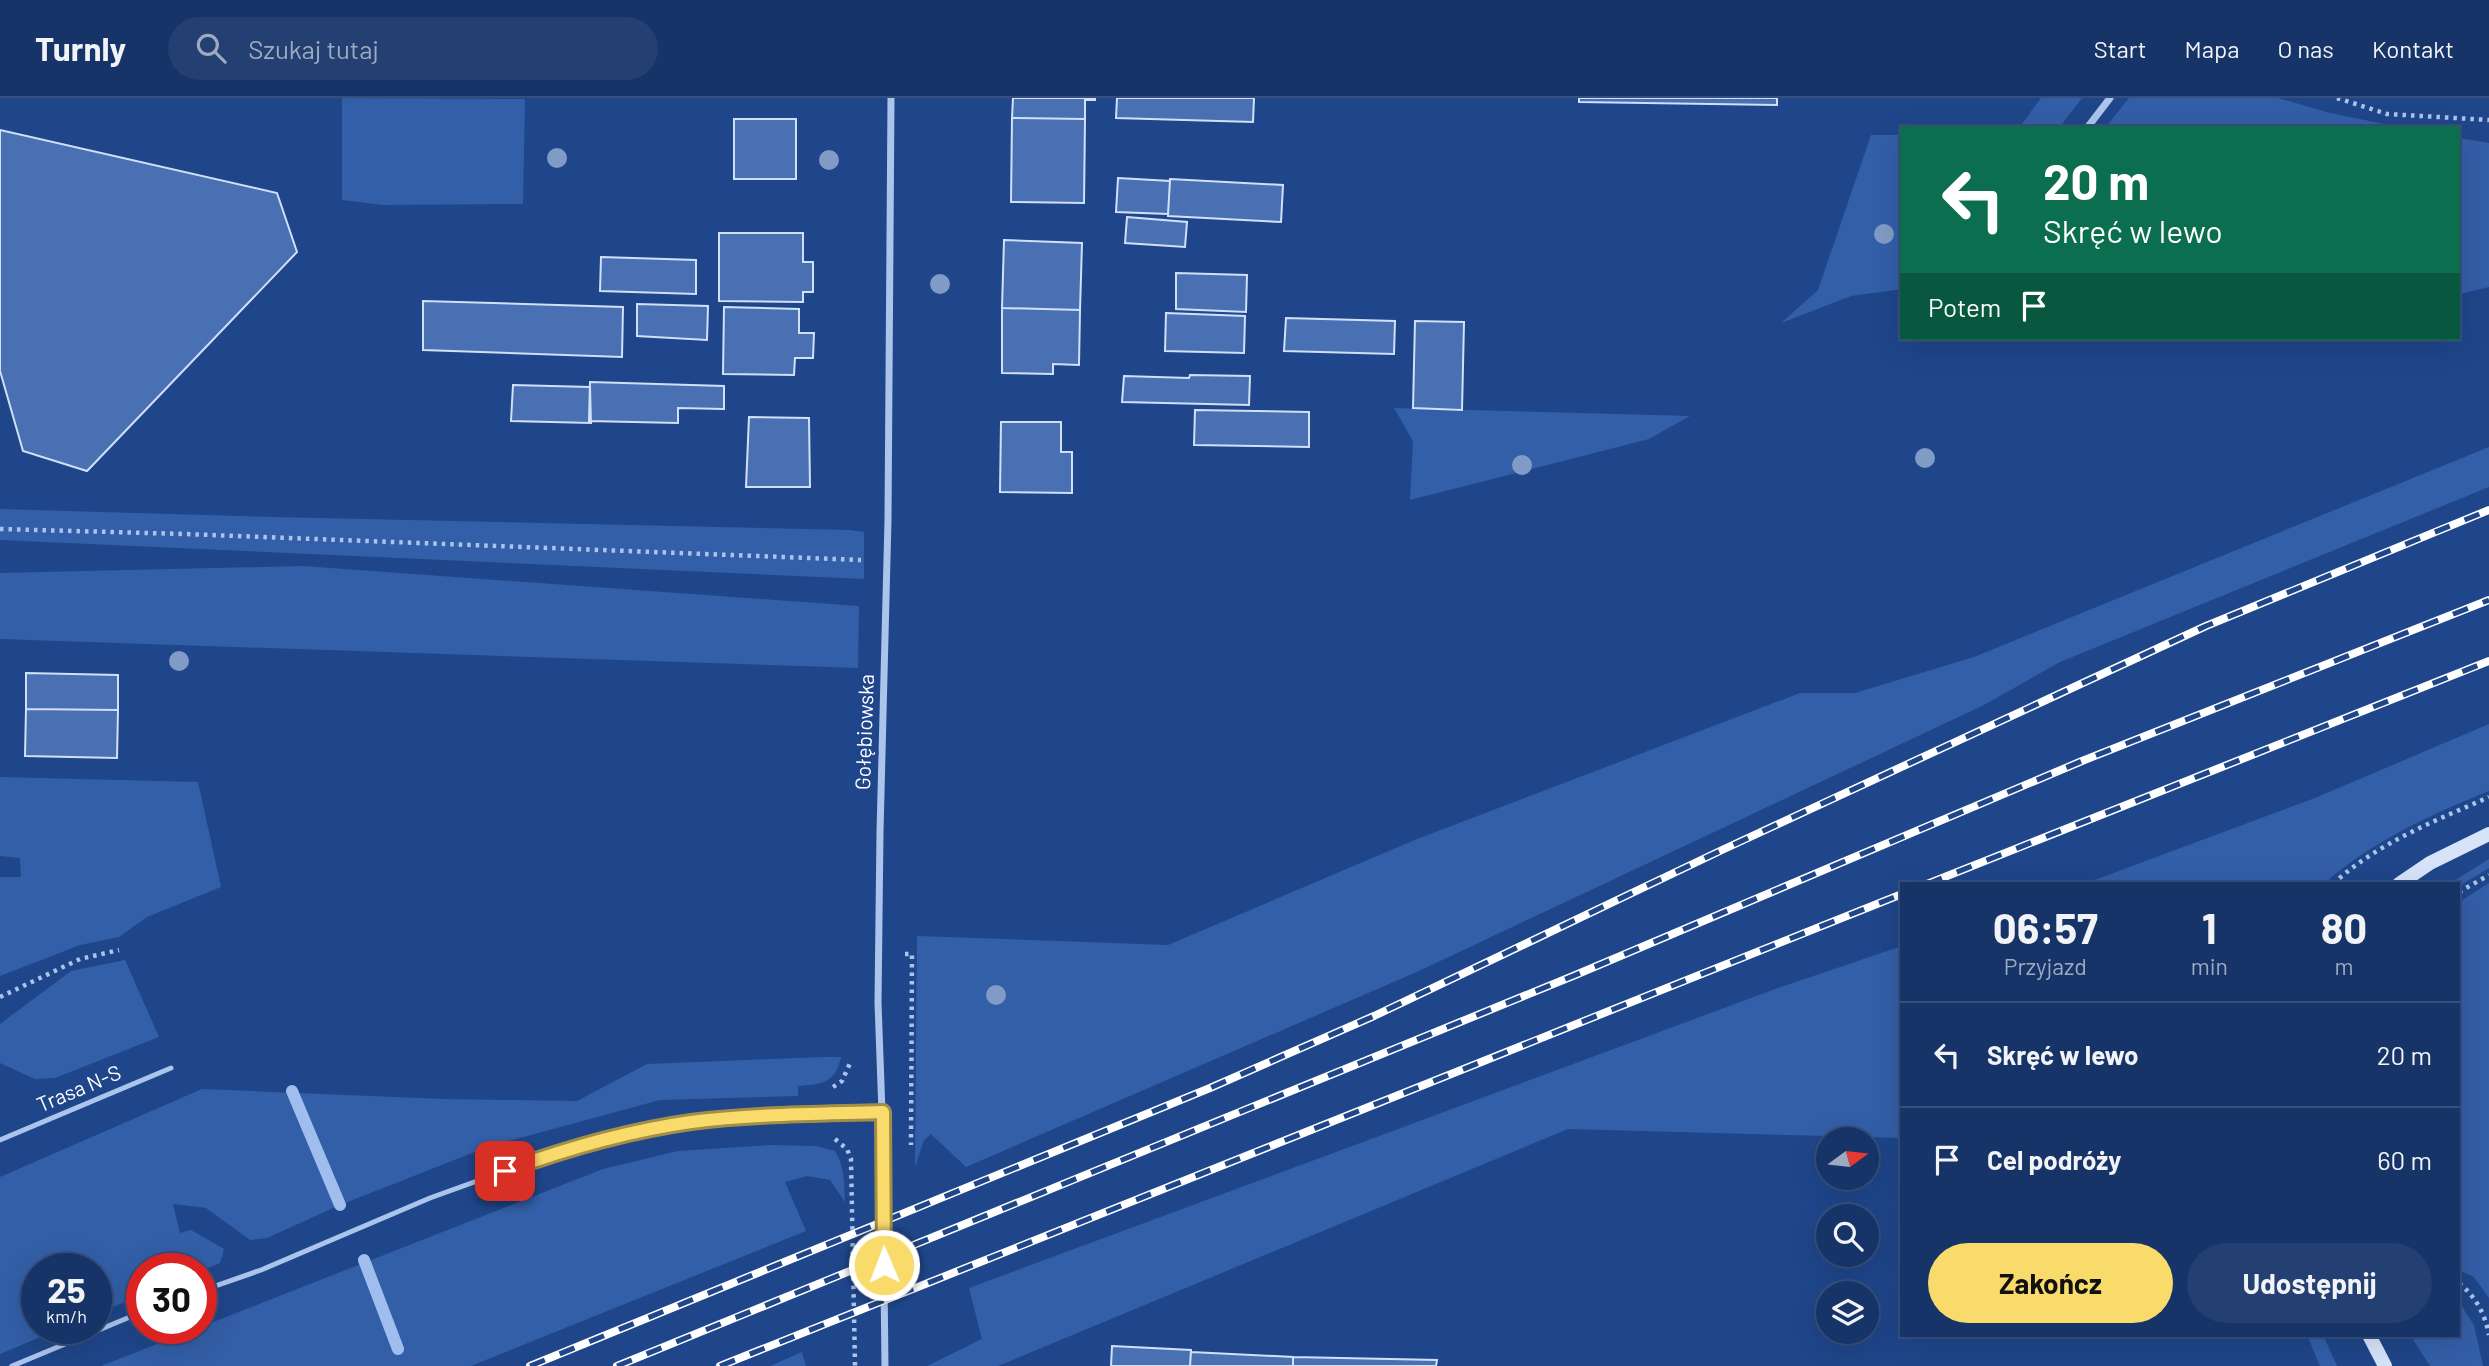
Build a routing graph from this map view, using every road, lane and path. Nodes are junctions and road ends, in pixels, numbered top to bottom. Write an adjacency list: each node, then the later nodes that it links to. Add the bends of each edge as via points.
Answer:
1 (891, 98): 7 (street, Gołębiowska)
2 (2110, 98): 5 (street)
3 (2337, 98): 4 (path, via 2387,114)
4 (2489, 120)
5 (2089, 126)
6 (0, 529): 7 (path)
7 (887, 561): 18 (street, Gołębiowska, via 878,1003)
8 (2489, 797): 11 (path, via 2385,846)
9 (2489, 834): 12 (street)
10 (2489, 875): 13 (path)
11 (2335, 882)
12 (2402, 882)
13 (2460, 891)
14 (119, 950): 15 (path, via 80,959)
15 (0, 997)
16 (852, 1055): 19 (path, via 842,1081 831,1089 813,1092)
17 (171, 1068): 20 (lane, Trasa N-S)
18 (883, 1112): 19 (lane); 28 (street, Gołębiowska)
19 (814, 1114): 22 (lane, via 690,1122 555,1153 430,1198); 27 (path, via 817,1139 834,1138 851,1159)
20 (0, 1140)
21 (2460, 1284): 24 (path, via 2485,1315)
22 (217, 1285)
23 (126, 1319): 26 (lane)
24 (2489, 1335)
25 (2370, 1337): 29 (street)
26 (12, 1366)
27 (855, 1366)
28 (885, 1366)
29 (2385, 1366)

